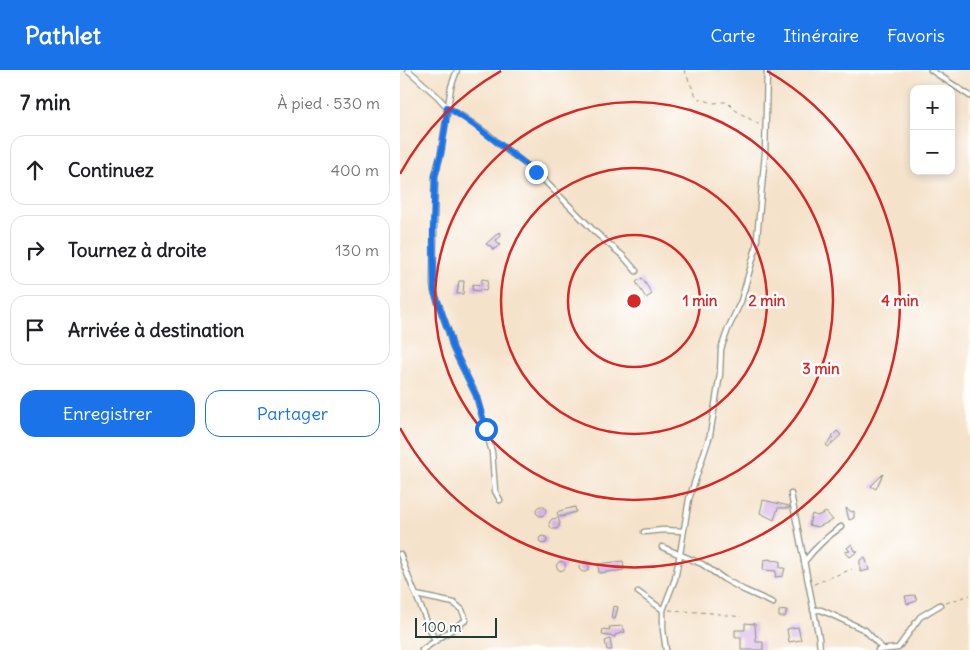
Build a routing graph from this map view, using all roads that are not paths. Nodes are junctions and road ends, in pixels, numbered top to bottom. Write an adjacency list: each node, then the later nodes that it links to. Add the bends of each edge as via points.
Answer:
1 (408, 70): 6 (street)
2 (457, 70): 6 (street)
3 (767, 70): 11 (street, via 765,154 756,248 741,301 721,349 710,435 689,499)
4 (930, 70): 5 (street)
5 (970, 96)
6 (447, 107): 7 (street, via 536,172); 9 (street, via 435,176 434,291 453,348 476,395 492,452 495,491)
7 (636, 271)
8 (791, 494): 16 (street)
9 (500, 500)
10 (841, 527): 16 (street, via 818,544)
11 (683, 530): 12 (street); 15 (street)
12 (644, 532)
13 (662, 547): 15 (street)
14 (400, 554): 17 (street)
15 (680, 554): 21 (street); 23 (street)
16 (804, 562): 24 (street)
17 (408, 576): 18 (street); 20 (street)
18 (400, 577)
19 (638, 592): 23 (street)
20 (416, 595): 25 (street); 25 (street, via 454,603 462,610 466,620)
21 (773, 603)
22 (940, 605): 27 (street, via 920,616)
23 (663, 610): 29 (street)
24 (813, 610): 26 (street, via 821,610 865,630); 30 (street)
25 (435, 640): 28 (street)
26 (880, 649): 27 (street)
27 (897, 649)
28 (422, 650)
29 (666, 650)
30 (820, 650)

